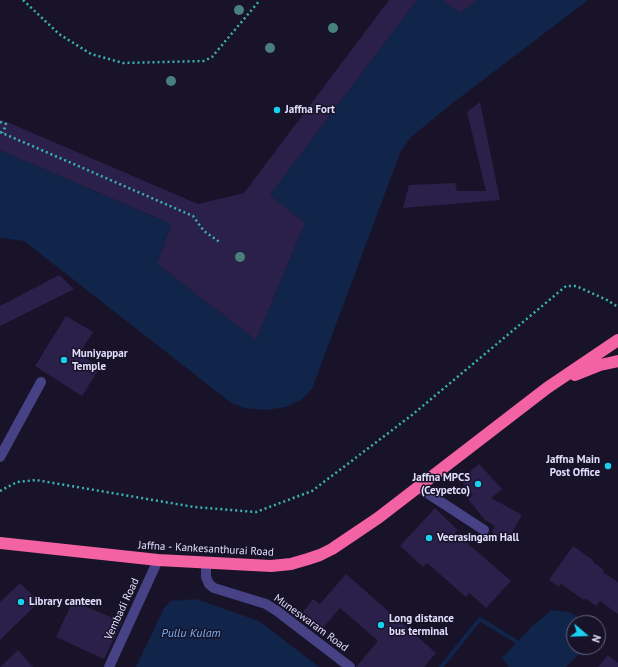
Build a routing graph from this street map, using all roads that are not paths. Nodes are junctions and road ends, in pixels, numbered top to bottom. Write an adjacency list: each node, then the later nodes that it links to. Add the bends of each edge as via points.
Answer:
1 (618, 340): 4 (highway, Jaffna - Kankesanthurai Road)
2 (618, 361): 4 (highway, Jaffna - Kankesanthurai Road, via 586,370)
3 (41, 382): 5 (street)
4 (547, 388): 6 (highway, Jaffna - Kankesanthurai Road)
5 (0, 457)
6 (418, 487): 7 (street); 10 (highway, Jaffna - Kankesanthurai Road, via 363,529 320,555 291,564 271,566)
7 (484, 530)
8 (0, 544): 9 (highway, Jaffna - Kankesanthurai Road)
9 (158, 560): 10 (highway, Jaffna - Kankesanthurai Road); 11 (street, Vembadi Road)
10 (206, 563): 12 (street, Muneswaram Road, via 206,577 214,588 266,604)
11 (109, 667)
12 (350, 667)

